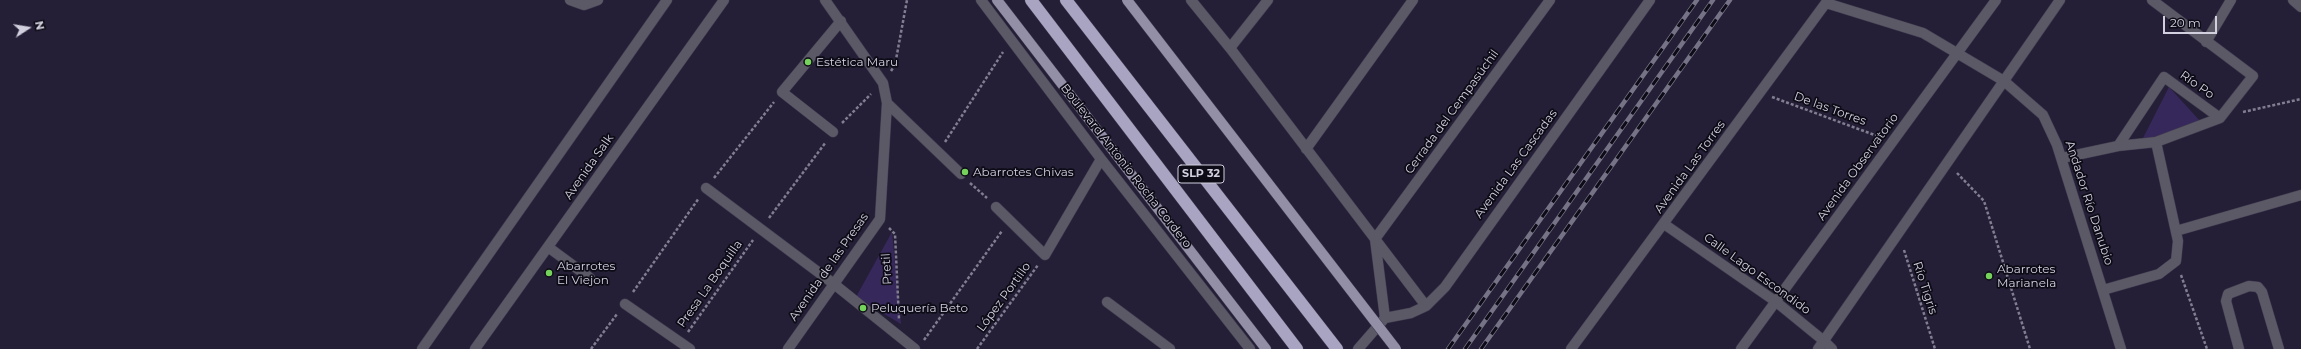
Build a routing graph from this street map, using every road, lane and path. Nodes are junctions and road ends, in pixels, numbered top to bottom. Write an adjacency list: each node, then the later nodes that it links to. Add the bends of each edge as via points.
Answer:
1 (570, 0): 2 (street, via 584,5)
2 (598, 0)
3 (667, 0): 71 (street)
4 (724, 0): 56 (street, Avenida Salk)
5 (825, 0): 24 (street, Avenida de las Presas)
6 (907, 0): 30 (path, via 895,65)
7 (981, 0): 25 (street, Boulevard Antonio Rocha Cordero)
8 (997, 0): 79 (main road)
9 (1031, 0): 80 (highway, Boulevard Antonio Rocha Cordero / SLP 32)
10 (1066, 0): 81 (highway, SLP 32)
11 (1128, 0): 83 (main road, bridge)
12 (1191, 0): 27 (street)
13 (1268, 0): 27 (street)
14 (1413, 0): 39 (street)
15 (1550, 0): 55 (street, Cerrada del Cempasúchil)
16 (1650, 0): 65 (street, Avenida Las Cascadas, via 1445,287)
17 (1996, 0): 28 (street, Avenida Observatorio)
18 (2060, 0): 29 (street)
19 (2152, 0): 26 (street)
20 (2231, 0): 26 (street)
21 (2293, 0): 23 (street)
22 (1827, 2): 28 (street, Andador Río Danubio, via 1923,33); 31 (street, Avenida Las Torres)
23 (2301, 7)
24 (841, 21): 30 (street, Avenida de las Presas); 35 (street, via 782,92)
25 (1011, 39): 40 (path); 42 (street, Boulevard Antonio Rocha Cordero)
26 (2206, 42): 34 (street, via 2253,76)
27 (1230, 48): 39 (street)
28 (1957, 54): 29 (street, Andador Río Danubio); 36 (street, Avenida Observatorio)
29 (2004, 81): 41 (street, Andador Río Danubio, via 2043,115); 43 (street)
30 (883, 83): 33 (street, Avenida de las Presas)
31 (1760, 93): 36 (path, De las Torres); 51 (street, Avenida Las Torres)
32 (2301, 99): 34 (path)
33 (887, 103): 40 (street); 49 (street, Avenida de las Presas)
34 (2220, 118): 37 (street); 38 (street, Río Po, via 2164,77)
35 (833, 132)
36 (1893, 141): 62 (street, Avenida Observatorio)
37 (2156, 142): 38 (street); 53 (street)
38 (2118, 146): 41 (street)
39 (1306, 149): 55 (street)
40 (939, 152): 45 (street)
41 (2062, 158): 61 (street, Andador Río Danubio)
42 (1101, 159): 57 (street); 78 (street, Boulevard Antonio Rocha Cordero)
43 (1947, 163): 54 (street); 89 (path, via 1984,201)
44 (806, 168): 52 (path, Presa La Boquilla)
45 (961, 174): 48 (path)
46 (706, 188): 52 (street)
47 (2301, 195): 53 (street)
48 (996, 207): 50 (street)
49 (880, 219): 60 (street, Avenida de las Presas); 67 (path, Pretil, via 894,234)
50 (1010, 220): 57 (street); 70 (path)
51 (1664, 224): 62 (street, Calle Lago Escondido); 84 (street, Avenida Las Torres)
52 (759, 230): 60 (street); 69 (path, Presa La Boquilla)
53 (2176, 231): 58 (street)
54 (1898, 233): 68 (street); 88 (path, Río Tigris)
55 (1375, 239): 65 (street); 66 (street)
56 (548, 247): 59 (street); 72 (street, Avenida Salk)
57 (1045, 255): 76 (path, López Portillo)
58 (2176, 261): 61 (street, via 2159,274); 91 (path)
59 (590, 278)
60 (834, 284): 67 (street); 75 (street, Avenida de las Presas)
61 (2103, 290): 90 (street, Andador Río Danubio)
62 (1775, 301): 68 (street, Calle Lago Escondido); 85 (street, Avenida Observatorio)
63 (1107, 302): 77 (street)
64 (625, 304): 69 (street); 73 (path)
65 (1426, 306): 66 (street, Avenida Las Cascadas, via 1411,313)
66 (1385, 318): 82 (street)
67 (899, 336): 70 (street)
68 (1824, 340): 86 (street); 87 (street, Calle Lago Escondido)
69 (681, 342): 74 (street)
70 (919, 346)
71 (422, 349)
72 (475, 349)
73 (591, 349)
74 (690, 349)
75 (788, 349)
76 (977, 349)
77 (1170, 349)
78 (1250, 349)
79 (1266, 349)
80 (1297, 349)
81 (1337, 349)
82 (1358, 349)
83 (1396, 349)
84 (1572, 349)
85 (1741, 349)
86 (1818, 349)
87 (1832, 349)
88 (1935, 349)
89 (2030, 349)
90 (2121, 349)
91 (2207, 349)
92 (2239, 349): 93 (street, via 2226,302 2228,294 2249,286 2258,287 2262,292)
93 (2279, 349)

